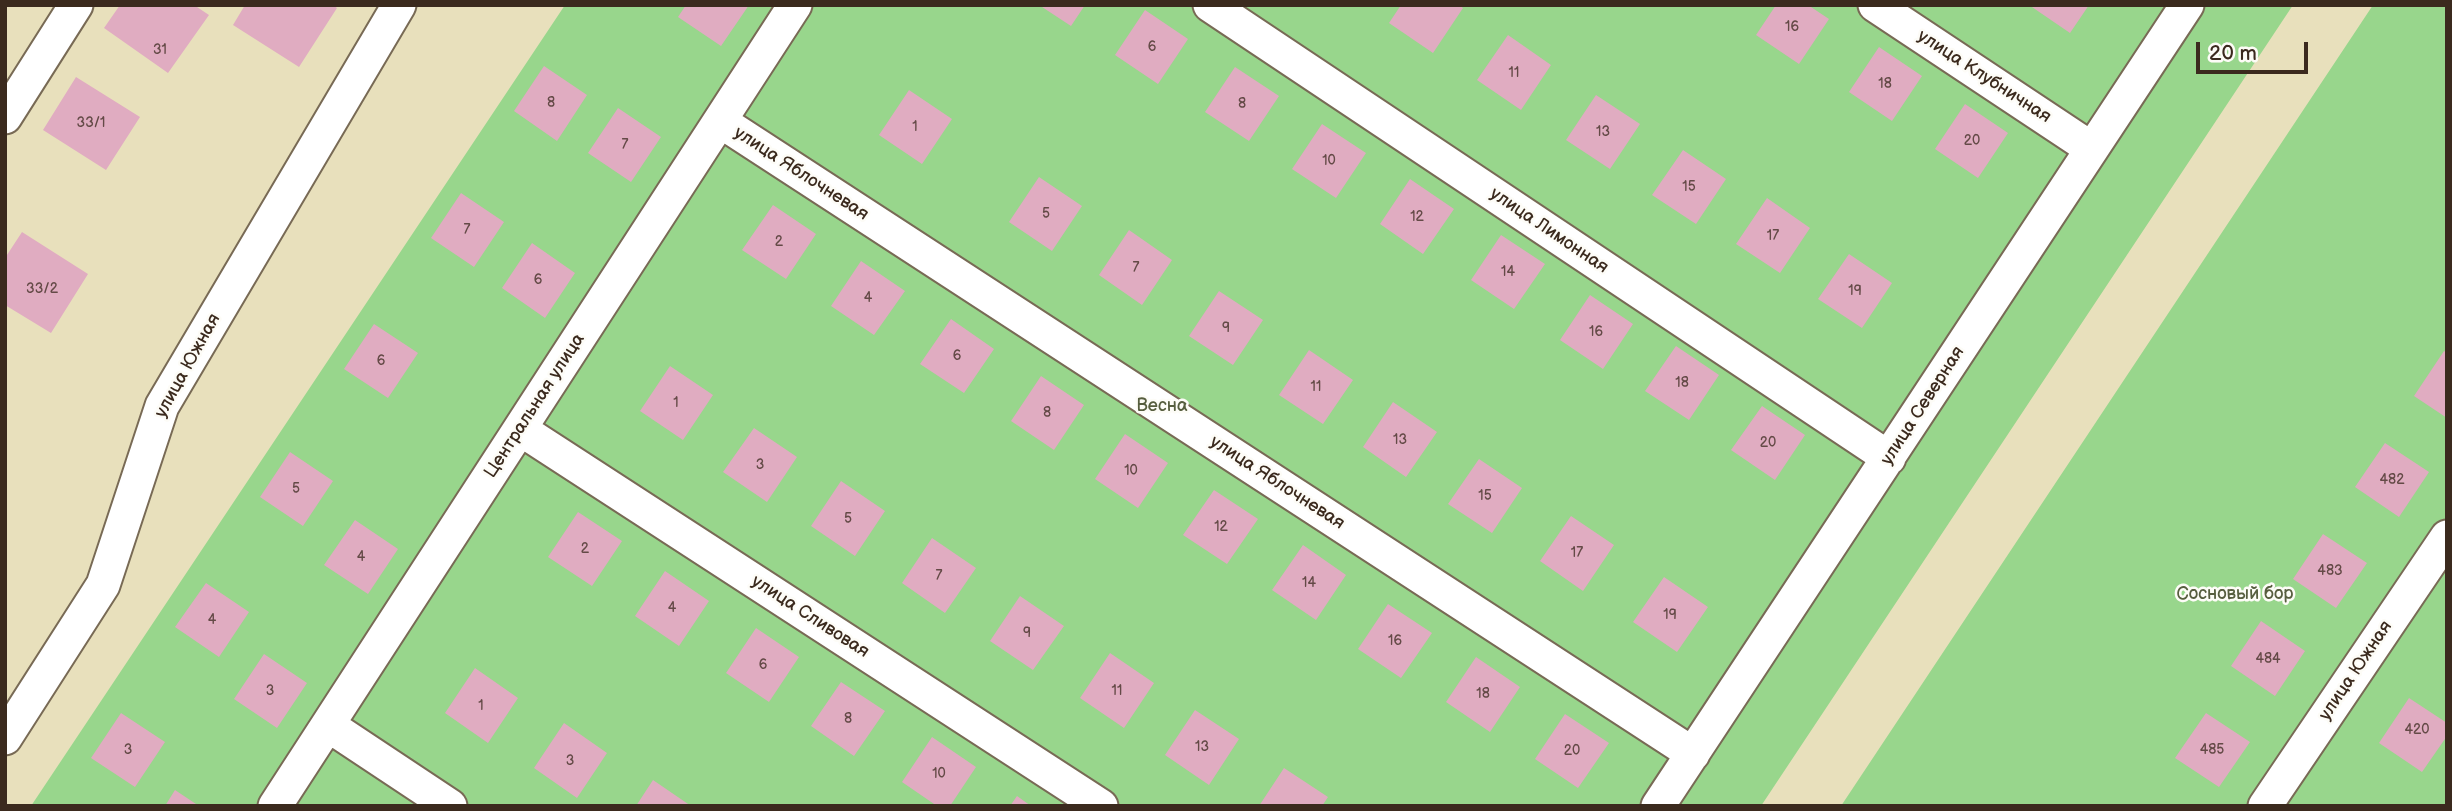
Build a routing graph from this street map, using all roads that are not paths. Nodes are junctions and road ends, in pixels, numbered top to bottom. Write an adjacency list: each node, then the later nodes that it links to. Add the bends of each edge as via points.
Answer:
1 (76, 5): 7 (street)
2 (399, 5): 14 (street, улица Южная, via 162,406 103,585)
3 (794, 5): 8 (street, Центральная улица)
4 (1210, 5): 11 (street, улица Лимонная)
5 (1875, 5): 9 (street, улица Клубничная)
6 (2187, 5): 9 (street, улица Северная)
7 (5, 117)
8 (720, 121): 10 (street, Центральная улица); 15 (street, улица Яблочневая)
9 (2092, 149): 11 (street, улица Северная)
10 (520, 429): 13 (street, Центральная улица); 18 (street, улица Сливовая)
11 (1889, 458): 15 (street, улица Северная)
12 (2447, 537): 20 (street, улица Южная)
13 (328, 724): 16 (street, Центральная улица); 17 (street)
14 (5, 738)
15 (1693, 754): 19 (street, улица Северная)
16 (275, 806)
17 (450, 806)
18 (1101, 806)
19 (1658, 806)
20 (2265, 806)

